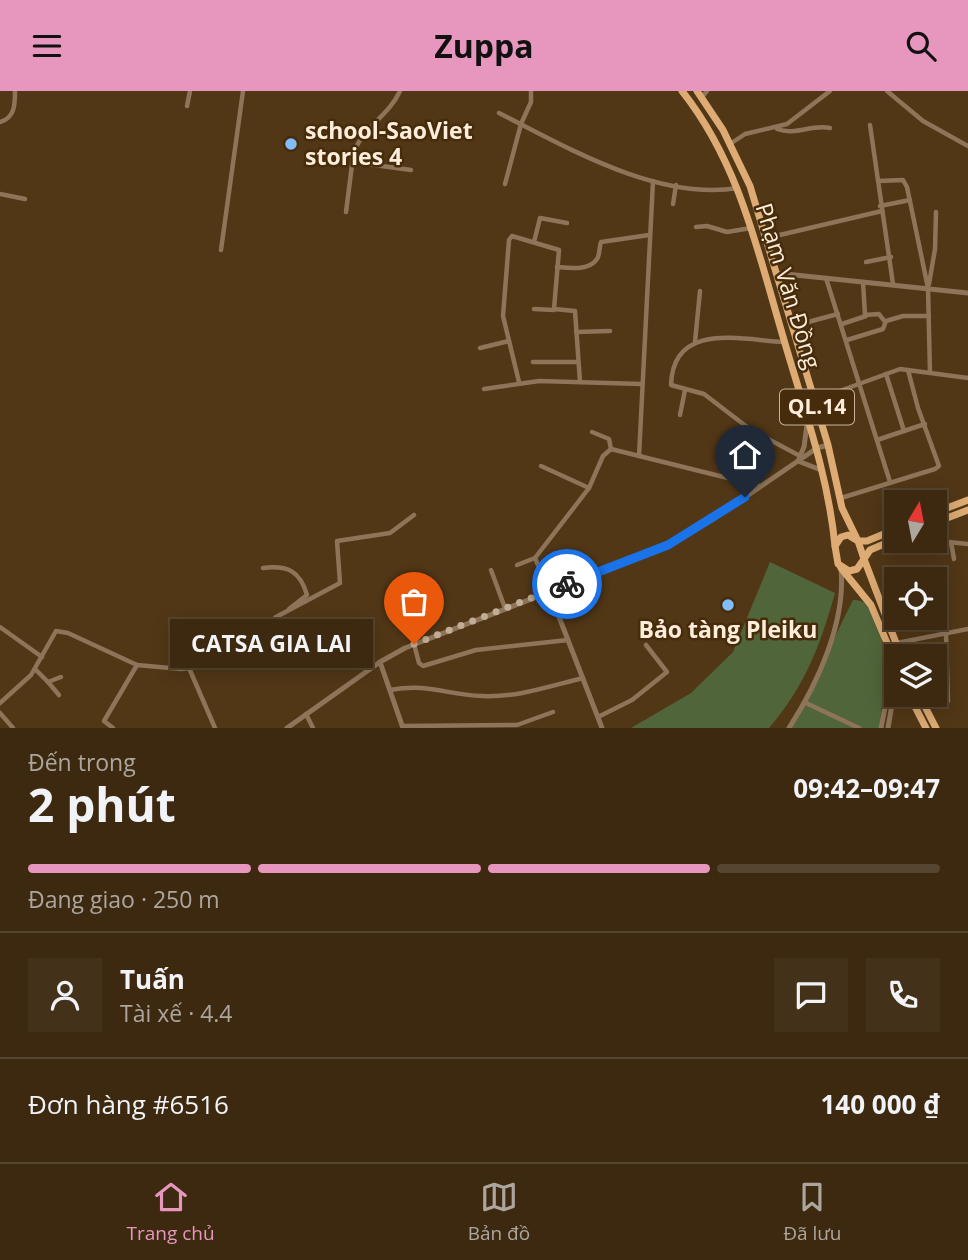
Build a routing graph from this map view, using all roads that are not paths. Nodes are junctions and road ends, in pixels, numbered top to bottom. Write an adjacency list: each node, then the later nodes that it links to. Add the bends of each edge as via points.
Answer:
1 (15, 91): 12 (street, via 13,112)
2 (190, 91): 10 (street)
3 (243, 91): 39 (street)
4 (400, 91): 19 (street)
5 (531, 91): 13 (street)
6 (682, 91): 25 (main road, Phạm Văn Đồng / QL.14, via 712,135)
7 (830, 91): 15 (street)
8 (887, 91): 18 (street, via 923,121)
9 (702, 93): 17 (main road, Phạm Văn Đồng / QL.14)
10 (187, 106)
11 (499, 113): 13 (street)
12 (0, 122)
13 (521, 124): 21 (street, via 597,162); 23 (street)
14 (870, 125): 22 (street)
15 (776, 128): 16 (street, via 792,132); 17 (street, via 745,134)
16 (830, 128)
17 (730, 143): 37 (main road, Phạm Văn Đồng / QL.14, via 750,186)
18 (968, 146)
19 (353, 156): 20 (street, via 367,164); 31 (street)
20 (411, 170)
21 (653, 181): 24 (street); 36 (street)
22 (878, 181): 28 (street, via 903,180); 30 (street)
23 (505, 184)
24 (676, 184): 25 (street, via 710,190); 29 (street)
25 (739, 188): 35 (main road, Phạm Văn Đồng / QL.14)
26 (0, 194): 27 (street)
27 (25, 199)
28 (910, 200): 30 (street); 48 (street)
29 (673, 204)
30 (881, 209): 37 (street); 40 (street)
31 (346, 212)
32 (936, 212): 48 (street)
33 (567, 223): 38 (street, via 540,218)
34 (696, 227): 35 (street, via 727,232)
35 (751, 228): 44 (main road, Phạm Văn Đồng / QL.14)
36 (649, 235): 42 (street, via 603,241 592,264); 75 (street)
37 (766, 239): 43 (main road, Phạm Văn Đồng / QL.14)
38 (534, 241): 42 (street, via 558,248); 62 (street, via 509,239 503,316)
39 (221, 250)
40 (891, 257): 41 (street); 47 (street)
41 (866, 262)
42 (557, 267): 52 (street)
43 (776, 273): 44 (main road); 45 (street); 58 (main road, Phạm Văn Đồng / QL.14)
44 (765, 276): 64 (main road, Phạm Văn Đồng / QL.14)
45 (825, 277): 46 (street); 53 (street)
46 (863, 281): 47 (street); 54 (street)
47 (893, 284): 48 (street)
48 (928, 288): 50 (street); 55 (street)
49 (700, 291): 63 (street)
50 (968, 293)
51 (534, 309): 52 (street)
52 (555, 310): 60 (street, via 575,311)
53 (838, 314): 57 (street); 58 (street)
54 (866, 316): 56 (street, via 879,314); 57 (street)
55 (929, 316): 56 (street, via 902,316); 69 (street)
56 (885, 322): 61 (street, via 883,329)
57 (842, 324): 61 (street)
58 (793, 326): 78 (main road, Phạm Văn Đồng / QL.14)
59 (610, 331): 60 (street)
60 (576, 332): 67 (street)
61 (847, 340): 74 (street)
62 (509, 341): 65 (street); 72 (street)
63 (695, 342): 64 (street, via 743,338); 77 (street, via 680,352 672,371 671,385)
64 (784, 342): 79 (main road, Phạm Văn Đồng / QL.14)
65 (480, 348)
66 (533, 362): 67 (street)
67 (578, 362): 73 (street)
68 (908, 370): 69 (street); 70 (street); 81 (street)
69 (930, 373): 71 (street)
70 (886, 374): 74 (street); 82 (street)
71 (968, 378)
72 (519, 382): 73 (street); 76 (street)
73 (580, 382): 75 (street)
74 (859, 383): 78 (street); 85 (street)
75 (641, 384): 89 (street)
76 (484, 389)
77 (685, 390): 80 (street); 90 (street, via 704,394 751,430)
78 (815, 400): 86 (main road, Phạm Văn Đồng / QL.14)
79 (807, 414): 84 (main road, Phạm Văn Đồng / QL.14); 90 (street)
80 (680, 415)
81 (925, 425): 82 (street); 93 (street, via 938,468)
82 (904, 431): 85 (street)
83 (592, 432): 88 (street, via 609,439)
84 (813, 434): 87 (main road, Phạm Văn Đồng / QL.14); 90 (street)
85 (877, 440): 93 (street)
86 (828, 445): 87 (street); 96 (main road, Phạm Văn Đồng / QL.14)
87 (817, 448): 90 (street); 92 (main road, Phạm Văn Đồng / QL.14)
88 (611, 449): 89 (street); 95 (street, via 603,456)
89 (639, 456): 94 (street)
90 (801, 458): 92 (street); 94 (street)
91 (541, 466): 95 (street)
92 (824, 472): 108 (main road, Phạm Văn Đồng / QL.14)
93 (890, 482): 96 (street)
94 (761, 487): 116 (street, via 668,545)
95 (589, 488): 109 (street)
96 (840, 498): 103 (main road, Phạm Văn Đồng / QL.14)
97 (968, 500): 98 (main road)
98 (947, 508)
99 (968, 510): 101 (main road)
100 (414, 515): 118 (street, via 390,533 337,541 340,583)
101 (947, 518)
102 (884, 534): 103 (main road)
103 (858, 541): 108 (main road, via 845,535); 110 (main road)
104 (951, 543): 106 (street); 107 (street); 111 (street)
105 (884, 544): 110 (main road, via 870,550)
106 (947, 544)
107 (968, 544)
108 (835, 546): 114 (main road)
109 (535, 558): 112 (street); 116 (street)
110 (864, 559): 114 (main road, via 853,571); 126 (main road)
111 (954, 559)
112 (517, 565)
113 (263, 568): 118 (street, via 291,569 303,581 307,596)
114 (841, 568): 125 (main road, via 866,596); 142 (street, via 833,629)
115 (491, 570): 117 (street)
116 (549, 591): 117 (street); 123 (street)
117 (505, 608): 124 (street)
118 (282, 614): 133 (street, via 221,662)
119 (0, 627): 130 (street)
120 (968, 629): 121 (street)
121 (946, 633): 127 (street); 140 (street)
122 (313, 637): 129 (street)
123 (568, 640): 124 (street, via 476,650 424,666); 136 (street)
124 (414, 644): 131 (street)
125 (893, 644)
126 (894, 644)
127 (914, 644)
128 (646, 645): 150 (street, via 667,672 632,700)
129 (289, 654)
130 (42, 657): 132 (street, via 52,633 61,631); 134 (street)
131 (380, 662): 138 (street); 149 (street)
132 (137, 665): 133 (street); 153 (street, via 106,716 105,723)
133 (190, 668): 154 (street)
134 (35, 669): 137 (street); 141 (street)
135 (61, 677): 137 (street)
136 (583, 678): 138 (street, via 499,696 432,687); 150 (street)
137 (48, 682): 139 (street)
138 (390, 691): 151 (street)
139 (59, 695)
140 (948, 701)
141 (0, 703)
142 (806, 703): 158 (street); 159 (street)
143 (885, 707): 160 (street)
144 (892, 707): 161 (street)
145 (915, 707): 162 (main road)
146 (925, 707): 163 (main road)
147 (553, 712): 151 (street, via 517,725)
148 (0, 713): 152 (street)
149 (306, 714): 155 (street); 156 (street)
150 (598, 717): 157 (street)
151 (403, 727)
152 (13, 728)
153 (113, 728)
154 (215, 728)
155 (287, 728)
156 (313, 728)
157 (602, 728)
158 (789, 728)
159 (859, 728)
160 (881, 728)
161 (888, 728)
162 (926, 728)
163 (936, 728)

